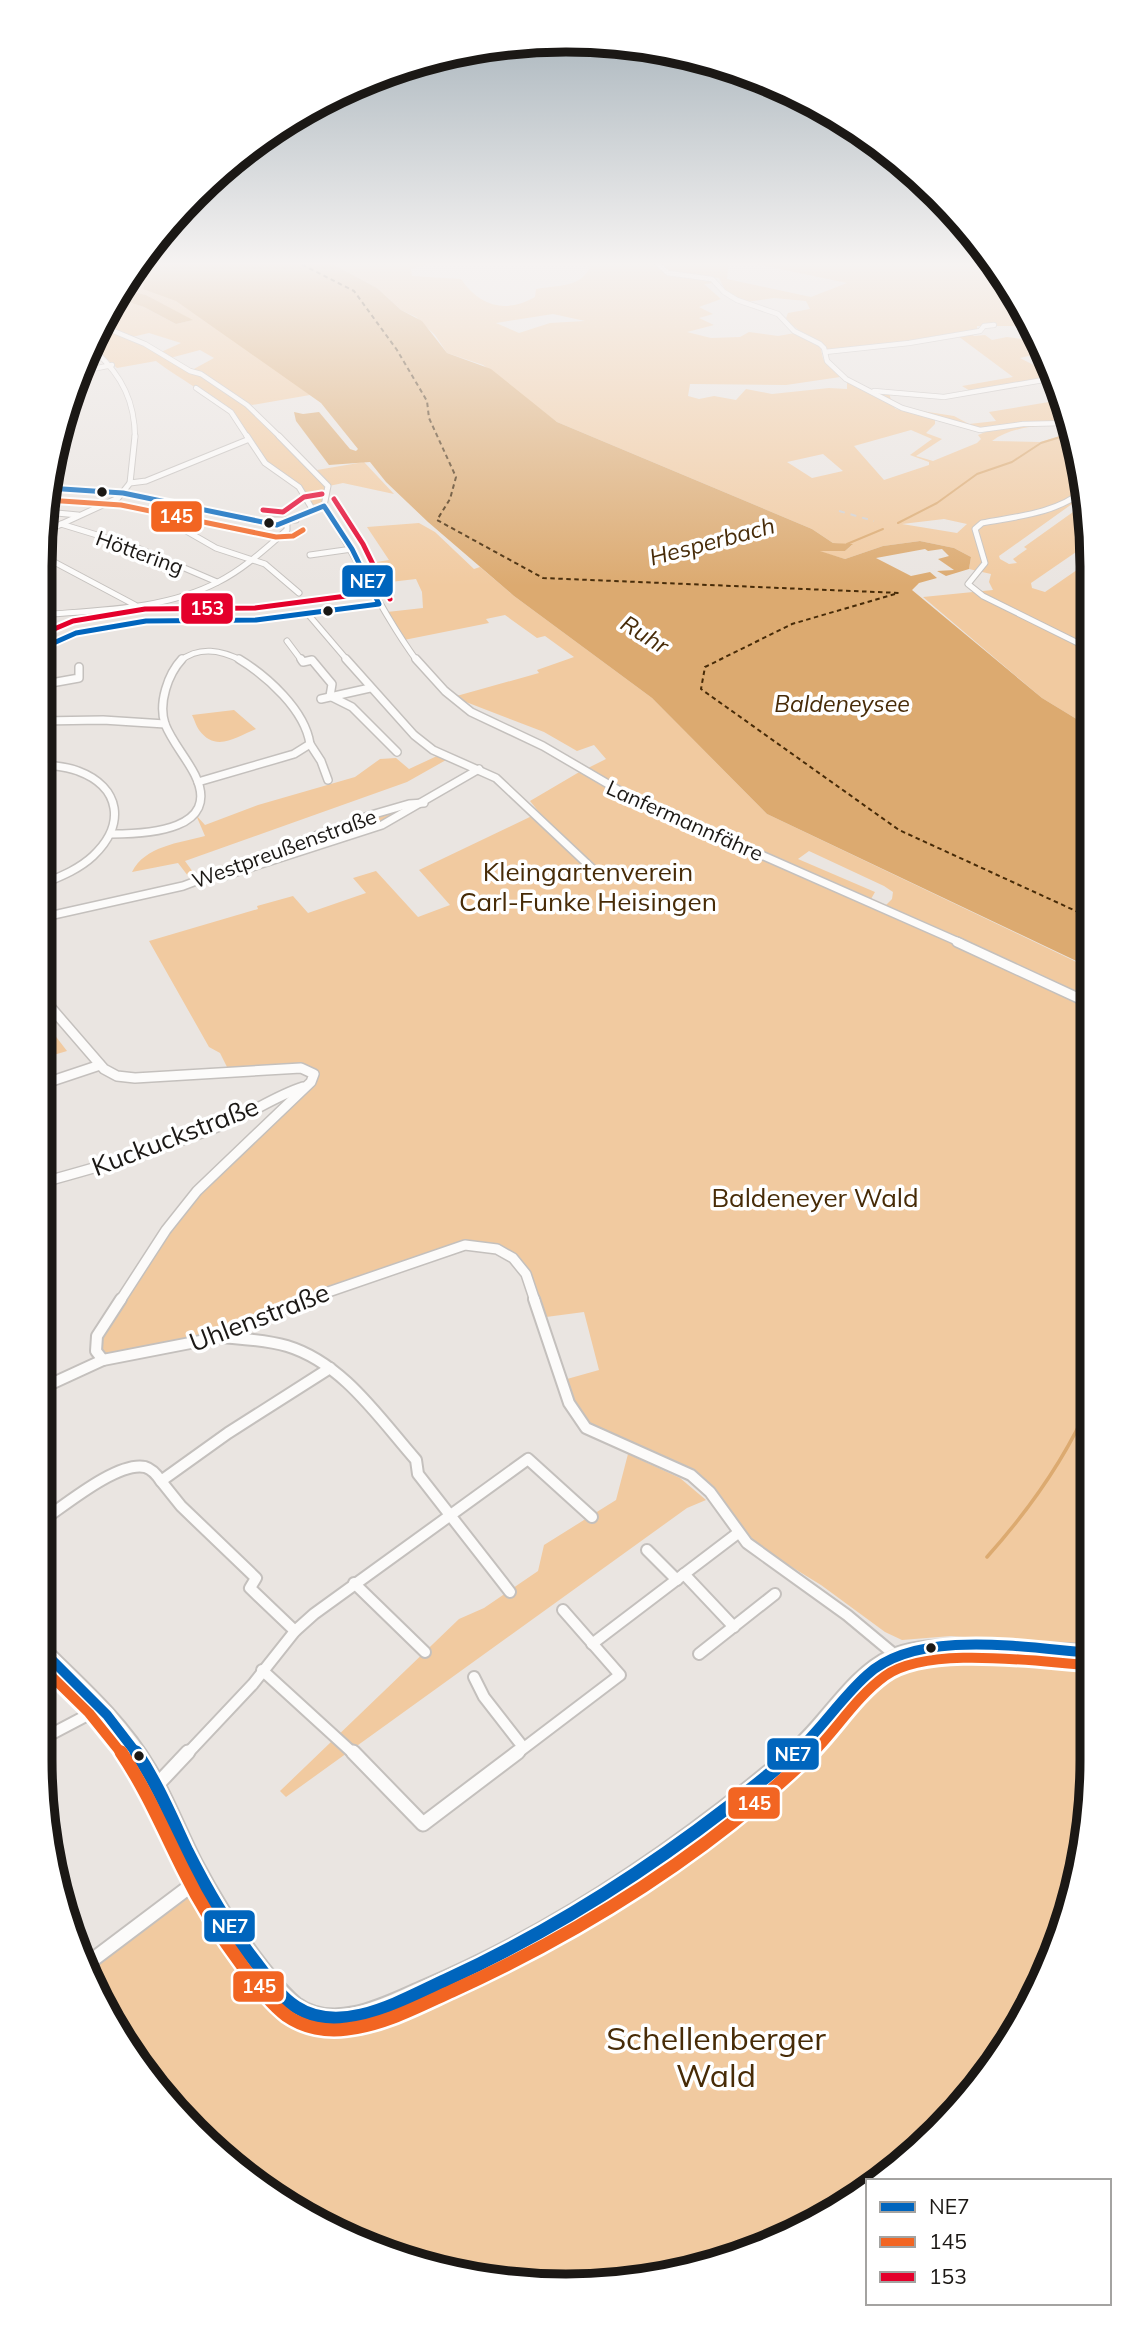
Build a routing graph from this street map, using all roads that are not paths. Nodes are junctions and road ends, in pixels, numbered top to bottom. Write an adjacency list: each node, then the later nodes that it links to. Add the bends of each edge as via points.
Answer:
1 (116, 370): 9 (street, via 135,411)
2 (191, 370): 15 (street, Lanfermannfähre, via 247,405 286,441 328,486)
3 (836, 370): 6 (street)
4 (1044, 380): 6 (street, via 944,397)
5 (195, 388): 8 (street, via 230,412)
6 (870, 391): 7 (street, via 902,408 972,429)
7 (1059, 424)
8 (247, 440): 9 (street, via 146,481); 16 (street, via 265,463 299,487)
9 (130, 483): 13 (street)
10 (59, 489): 11 (street)
11 (68, 489): 12 (street); 13 (street)
12 (58, 491)
13 (122, 493): 18 (street); 21 (street)
14 (1075, 498): 37 (street, via 1049,511 982,523 975,533 985,563 968,583 971,589)
15 (324, 506): 16 (street); 25 (street, Lanfermannfähre)
16 (311, 507): 19 (street)
17 (56, 513): 18 (street)
18 (78, 515): 22 (street)
19 (294, 519): 21 (street); 23 (street)
20 (169, 521): 27 (street, via 212,546)
21 (262, 522): 23 (street)
22 (61, 524): 24 (street); 29 (street, Höttering, via 133,546)
23 (284, 525): 27 (street, via 286,530)
24 (54, 527)
25 (352, 549): 26 (street); 31 (street, Lanfermannfähre)
26 (310, 555)
27 (250, 560): 29 (street); 30 (street, via 265,564)
28 (52, 561): 32 (street)
29 (217, 582): 32 (street, via 181,596)
30 (299, 593)
31 (379, 604): 33 (street); 59 (street, Lanfermannfähre, via 421,666 471,712 543,746 632,798)
32 (135, 605): 34 (street)
33 (307, 613): 36 (street, via 246,621 146,621 76,633); 40 (street)
34 (52, 614)
35 (287, 641): 41 (street, via 303,662 312,660 327,677 332,684)
36 (52, 644)
37 (1080, 644)
38 (79, 667): 39 (street, via 79,678)
39 (52, 683)
40 (370, 688): 41 (street); 48 (street, via 430,748)
41 (330, 696): 42 (street); 46 (street, via 352,707)
42 (321, 699)
43 (52, 721): 44 (street)
44 (165, 724): 45 (street, via 164,705 174,666 194,654 220,653 240,660 279,693 300,720); 50 (street)
45 (310, 744): 49 (street); 50 (street, via 276,760)
46 (397, 752)
47 (52, 766): 54 (street, via 85,772 107,787 117,809)
48 (479, 769): 51 (street, Westpreußenstraße); 55 (street, via 512,791)
49 (328, 780)
50 (198, 782): 54 (street, via 200,804 182,821 156,831)
51 (424, 803): 52 (street, Westpreußenstraße); 53 (street, Westpreußenstraße)
52 (385, 811): 53 (street, Westpreußenstraße); 57 (street, Westpreußenstraße)
53 (395, 818): 57 (street, Westpreußenstraße, via 240,873)
54 (112, 834): 56 (street, via 84,864)
55 (597, 873)
56 (52, 879)
57 (183, 886): 58 (street, Westpreußenstraße)
58 (52, 915)
59 (1080, 999)
60 (52, 1009): 61 (street)
61 (100, 1065): 62 (street); 63 (street, via 113,1075 128,1078 306,1068 314,1073)
62 (52, 1081)
63 (308, 1085): 64 (street, Kuckuckstraße, via 276,1096 227,1123); 66 (street, via 207,1180 178,1214 97,1336 96,1350)
64 (52, 1181)
65 (220, 1337): 66 (street, Uhlenstraße); 67 (street, via 284,1344); 73 (street, Uhlenstraße, via 325,1291 432,1254 465,1245 497,1249 526,1273 569,1403 580,1422 691,1475 710,1492)
66 (103, 1360): 68 (street, Uhlenstraße)
67 (330, 1368): 69 (street); 70 (street, via 416,1460 418,1474)
68 (52, 1383)
69 (161, 1481): 71 (street, via 144,1466 125,1468); 81 (street, via 256,1578 250,1588)
70 (452, 1513): 72 (street, via 528,1459); 76 (street); 77 (street)
71 (52, 1514)
72 (592, 1517)
73 (738, 1533): 75 (street); 86 (street, Uhlenstraße, via 759,1555 847,1615)
74 (647, 1550): 75 (street)
75 (680, 1577): 80 (street); 82 (street)
76 (355, 1583): 81 (street); 83 (street)
77 (510, 1592)
78 (775, 1594): 80 (street)
79 (563, 1610): 82 (street)
80 (734, 1627): 85 (street)
81 (295, 1631): 88 (street)
82 (592, 1644): 92 (street, via 620,1675)
83 (425, 1652)
84 (1080, 1653): 86 (main road, via 953,1649)
85 (699, 1654)
86 (895, 1655): 94 (main road, via 876,1668 804,1745 762,1781 643,1868 501,1957 357,2016 327,2018 289,2001 244,1950)
87 (52, 1660): 90 (main road)
88 (262, 1670): 92 (street, via 344,1743 423,1824); 93 (street)
89 (474, 1677): 92 (street)
90 (99, 1709): 91 (street); 93 (main road, via 133,1748)
91 (52, 1734)
92 (523, 1747)
93 (156, 1786): 94 (main road)
94 (201, 1878): 95 (street)
95 (93, 1959)

